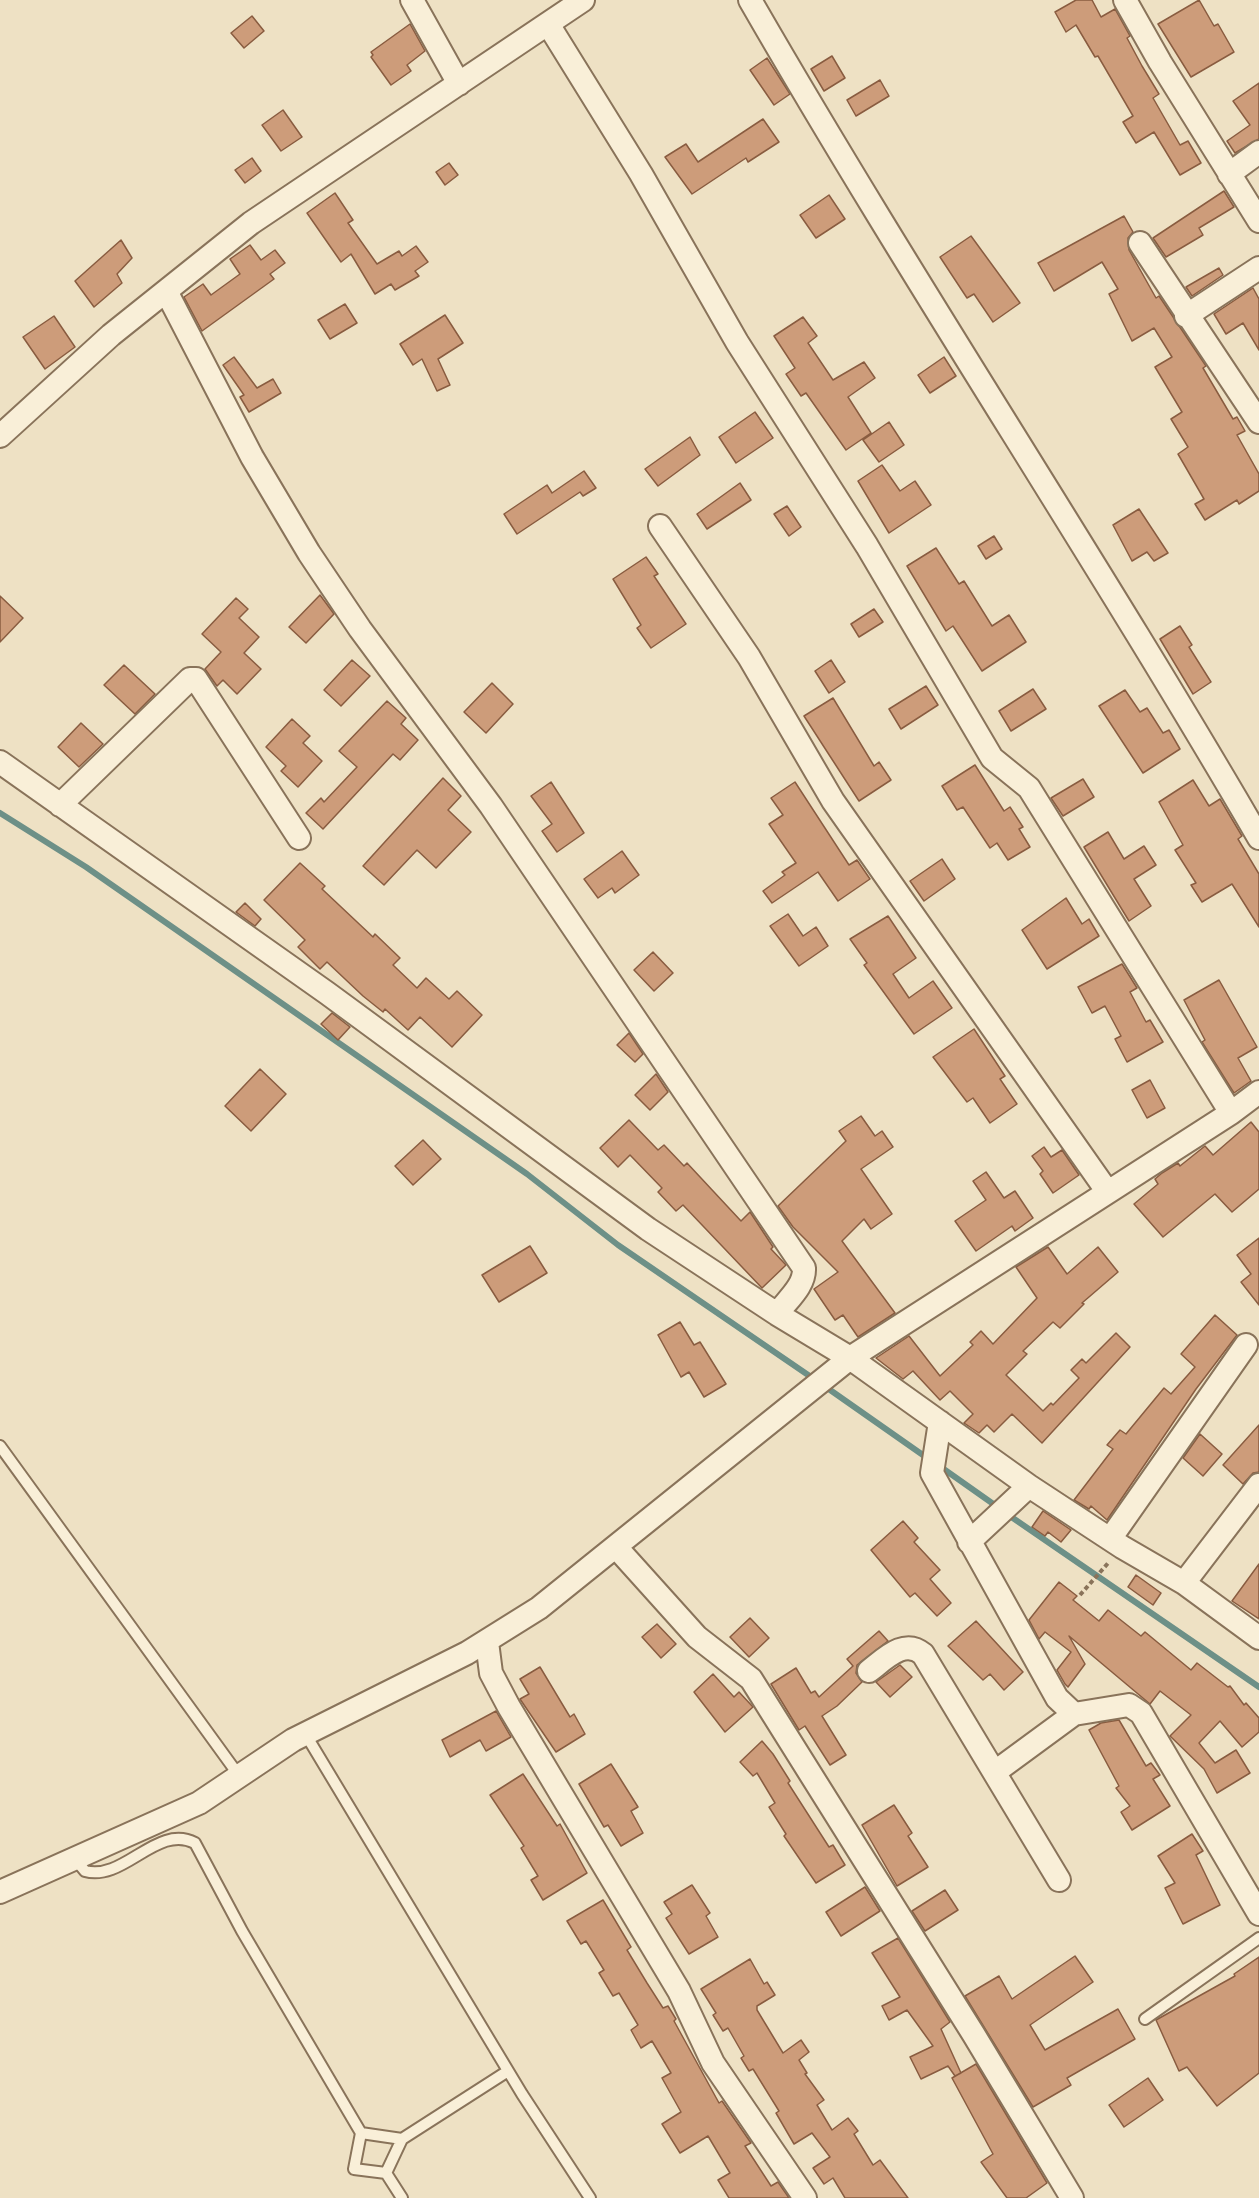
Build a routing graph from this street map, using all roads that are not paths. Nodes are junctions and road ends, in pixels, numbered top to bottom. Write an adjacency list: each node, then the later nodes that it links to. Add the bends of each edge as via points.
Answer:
1 (412, 0): 6 (street)
2 (583, 0): 5 (street)
3 (750, 0): 20 (street)
4 (1125, 0): 8 (street)
5 (548, 24): 6 (street); 22 (street, via 992,758 1029,788)
6 (459, 84): 12 (street, via 261,217)
7 (1259, 152): 8 (street)
8 (1228, 174): 9 (street)
9 (1259, 221)
10 (1140, 243): 13 (street)
11 (1259, 268): 13 (street)
12 (166, 291): 15 (street, via 111,335); 24 (street, via 252,457 309,553 491,807 804,1268 801,1285)
13 (1186, 316): 14 (street)
14 (1259, 422)
15 (0, 436)
16 (660, 526): 23 (street, via 749,657 833,801)
17 (0, 762): 18 (street)
18 (60, 805): 19 (street, via 190,679 196,679); 24 (street, via 318,987 648,1229)
19 (298, 838)
20 (1259, 838)
21 (1259, 1092): 22 (street)
22 (1231, 1113): 23 (street)
23 (1107, 1191): 26 (street)
24 (777, 1314): 26 (street)
25 (1246, 1345): 31 (street)
26 (850, 1359): 27 (street); 33 (street)
27 (940, 1422): 29 (street); 32 (street, via 934,1463)
28 (0, 1446): 41 (lane)
29 (1029, 1485): 31 (street); 32 (street)
30 (1259, 1485): 34 (street)
31 (1110, 1539): 34 (street)
32 (969, 1542): 38 (street, via 1057,1698)
33 (616, 1547): 36 (street, via 539,1608); 55 (street, via 697,1637 751,1679)
34 (1184, 1583): 35 (street)
35 (1259, 1638)
36 (487, 1642): 39 (street); 54 (street, via 491,1673 508,1707 679,1991 713,2062)
37 (869, 1671): 40 (street, via 900,1648 919,1651)
38 (1074, 1714): 40 (street); 45 (street, via 1129,1705 1141,1713)
39 (306, 1735): 41 (street); 48 (lane)
40 (995, 1772): 43 (street)
41 (240, 1777): 42 (street, via 182,1812)
42 (75, 1859): 44 (street); 49 (lane, via 85,1871 107,1872 168,1840 180,1838 195,1843)
43 (1059, 1880)
44 (0, 1892)
45 (1259, 1914)
46 (1259, 1938): 47 (lane)
47 (1145, 2019)
48 (508, 2071): 50 (lane); 53 (lane)
49 (361, 2133): 50 (lane); 51 (lane, via 354,2169)
50 (402, 2139): 51 (lane)
51 (386, 2174): 52 (lane)
52 (402, 2198)
53 (590, 2198)
54 (805, 2198)
55 (1072, 2198)

